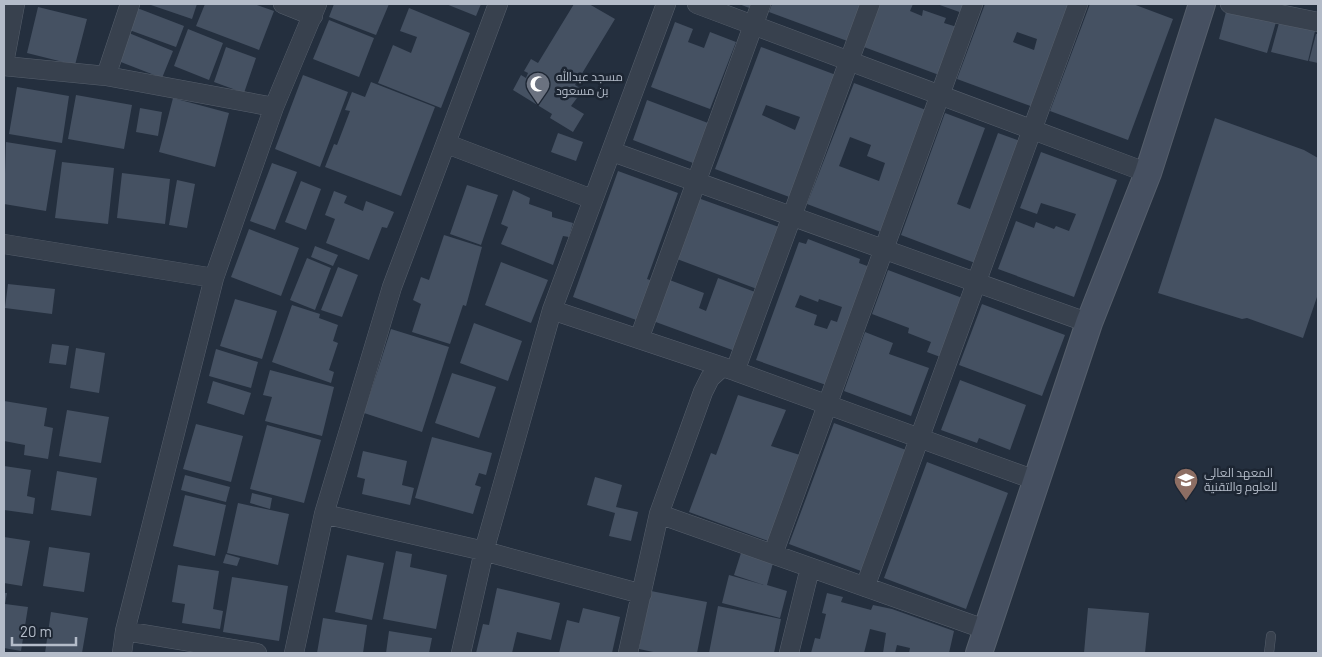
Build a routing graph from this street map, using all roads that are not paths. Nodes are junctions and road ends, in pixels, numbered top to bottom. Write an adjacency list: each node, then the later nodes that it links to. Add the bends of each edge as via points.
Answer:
1 (15, 4): 17 (street)
2 (130, 4): 18 (street)
3 (283, 4): 13 (street)
4 (498, 4): 22 (street)
5 (666, 4): 23 (street)
6 (697, 4): 15 (street)
7 (760, 4): 15 (street)
8 (870, 4): 16 (street)
9 (974, 4): 19 (street)
10 (1078, 4): 21 (street)
11 (1202, 4): 24 (main road)
12 (1230, 4): 14 (street)
13 (315, 10): 20 (street)
14 (1318, 22)
15 (753, 25): 16 (street); 25 (street)
16 (849, 61): 19 (street); 27 (street)
17 (4, 64): 18 (street)
18 (106, 76): 20 (street)
19 (940, 95): 21 (street); 29 (street)
20 (274, 107): 30 (street)
21 (1033, 130): 24 (street); 31 (street)
22 (447, 144): 26 (street); 39 (street, via 392,287)
23 (613, 152): 25 (street); 26 (street)
24 (1148, 173): 33 (main road)
25 (695, 182): 27 (street); 34 (street)
26 (592, 200): 32 (street)
27 (792, 216): 29 (street); 35 (street)
28 (4, 245): 30 (street)
29 (883, 249): 31 (street); 36 (street)
30 (214, 278): 46 (street)
31 (977, 283): 33 (street); 37 (street)
32 (552, 310): 34 (street); 41 (street)
33 (1089, 323): 38 (main road)
34 (640, 339): 35 (street)
35 (728, 369): 36 (street); 40 (street, via 710,378 703,392)
36 (826, 404): 37 (street); 42 (street)
37 (920, 439): 38 (street); 44 (street)
38 (1035, 480): 48 (main road)
39 (324, 514): 41 (street); 51 (street)
40 (659, 514): 42 (street); 45 (street)
41 (484, 551): 45 (street); 52 (street)
42 (773, 554): 43 (street)
43 (810, 568): 44 (street); 54 (street)
44 (865, 586): 48 (street)
45 (642, 594): 53 (street)
46 (125, 631): 49 (street); 50 (street)
47 (1270, 636): 55 (lane)
48 (983, 642)
49 (122, 653)
50 (257, 653)
51 (294, 653)
52 (461, 653)
53 (628, 653)
54 (789, 653)
55 (1269, 653)

